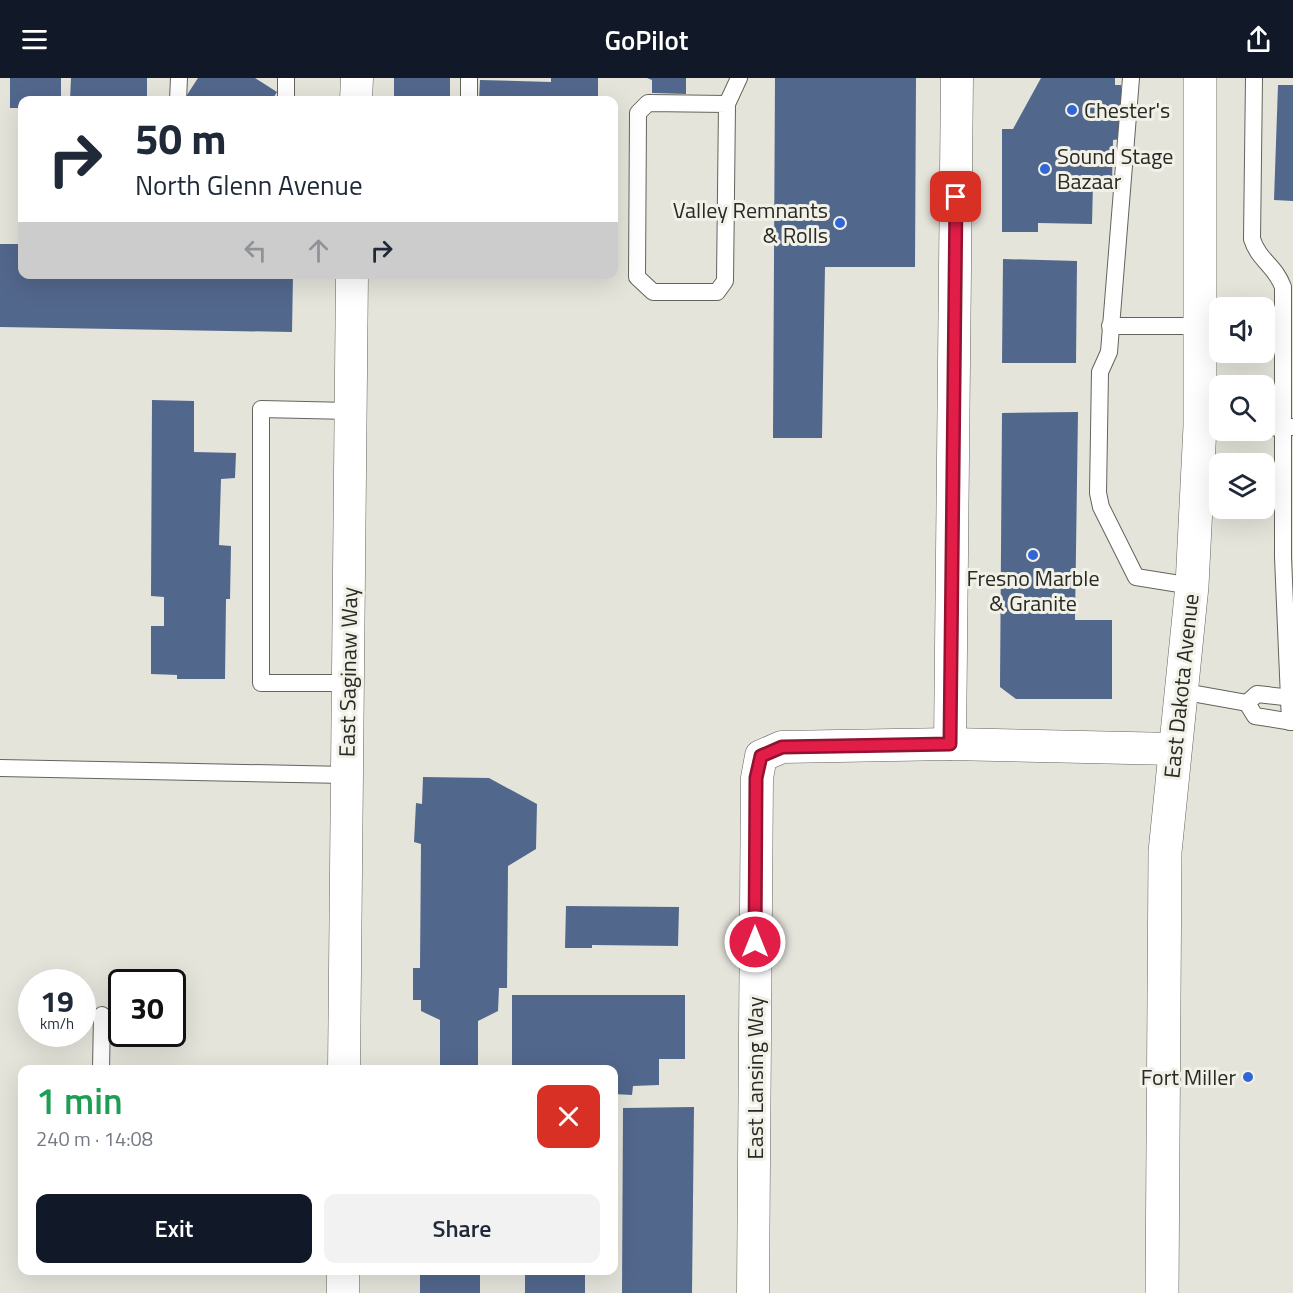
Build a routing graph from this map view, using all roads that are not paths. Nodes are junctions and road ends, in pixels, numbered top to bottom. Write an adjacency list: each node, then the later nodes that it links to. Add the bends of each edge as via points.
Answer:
1 (179, 78): 10 (lane)
2 (286, 78): 11 (lane)
3 (357, 78): 12 (street)
4 (469, 78): 13 (lane)
5 (739, 78): 14 (lane)
6 (957, 78): 29 (street)
7 (1131, 78): 17 (lane)
8 (1200, 78): 18 (street, East Dakota Avenue)
9 (1254, 78): 16 (lane, via 1252,239 1257,255 1277,271)
10 (178, 96)
11 (286, 96)
12 (356, 96)
13 (469, 96)
14 (727, 104): 14 (lane, via 648,103 638,113 637,277 653,292 717,292 725,281)
15 (352, 279): 19 (street, East Saginaw Way)
16 (1288, 287): 21 (lane)
17 (1110, 326): 18 (lane); 23 (lane, via 1109,352 1100,372 1101,507 1136,577)
18 (1201, 327): 20 (street, East Dakota Avenue)
19 (350, 411): 24 (street, East Saginaw Way); 24 (lane, via 261,409 261,683)
20 (1209, 416)
21 (1288, 427): 26 (lane, via 1283,557)
22 (1209, 436): 23 (street, East Dakota Avenue)
23 (1192, 586): 25 (street, East Dakota Avenue)
24 (348, 683): 32 (street, East Saginaw Way)
25 (1180, 692): 27 (lane); 30 (street, East Dakota Avenue)
26 (1291, 698): 27 (lane, via 1257,694); 28 (lane)
27 (1247, 703): 28 (lane, via 1255,716)
28 (1291, 722)
29 (950, 744): 30 (street); 38 (street, East Lansing Way, via 782,747 761,756 756,778)
30 (1174, 749): 39 (street, East Dakota Avenue, via 1165,852)
31 (0, 768): 32 (lane)
32 (347, 775): 35 (street, East Saginaw Way)
33 (102, 1015): 34 (lane)
34 (101, 1065)
35 (344, 1065)
36 (343, 1275): 37 (street)
37 (343, 1293)
38 (753, 1293)
39 (1162, 1293)

